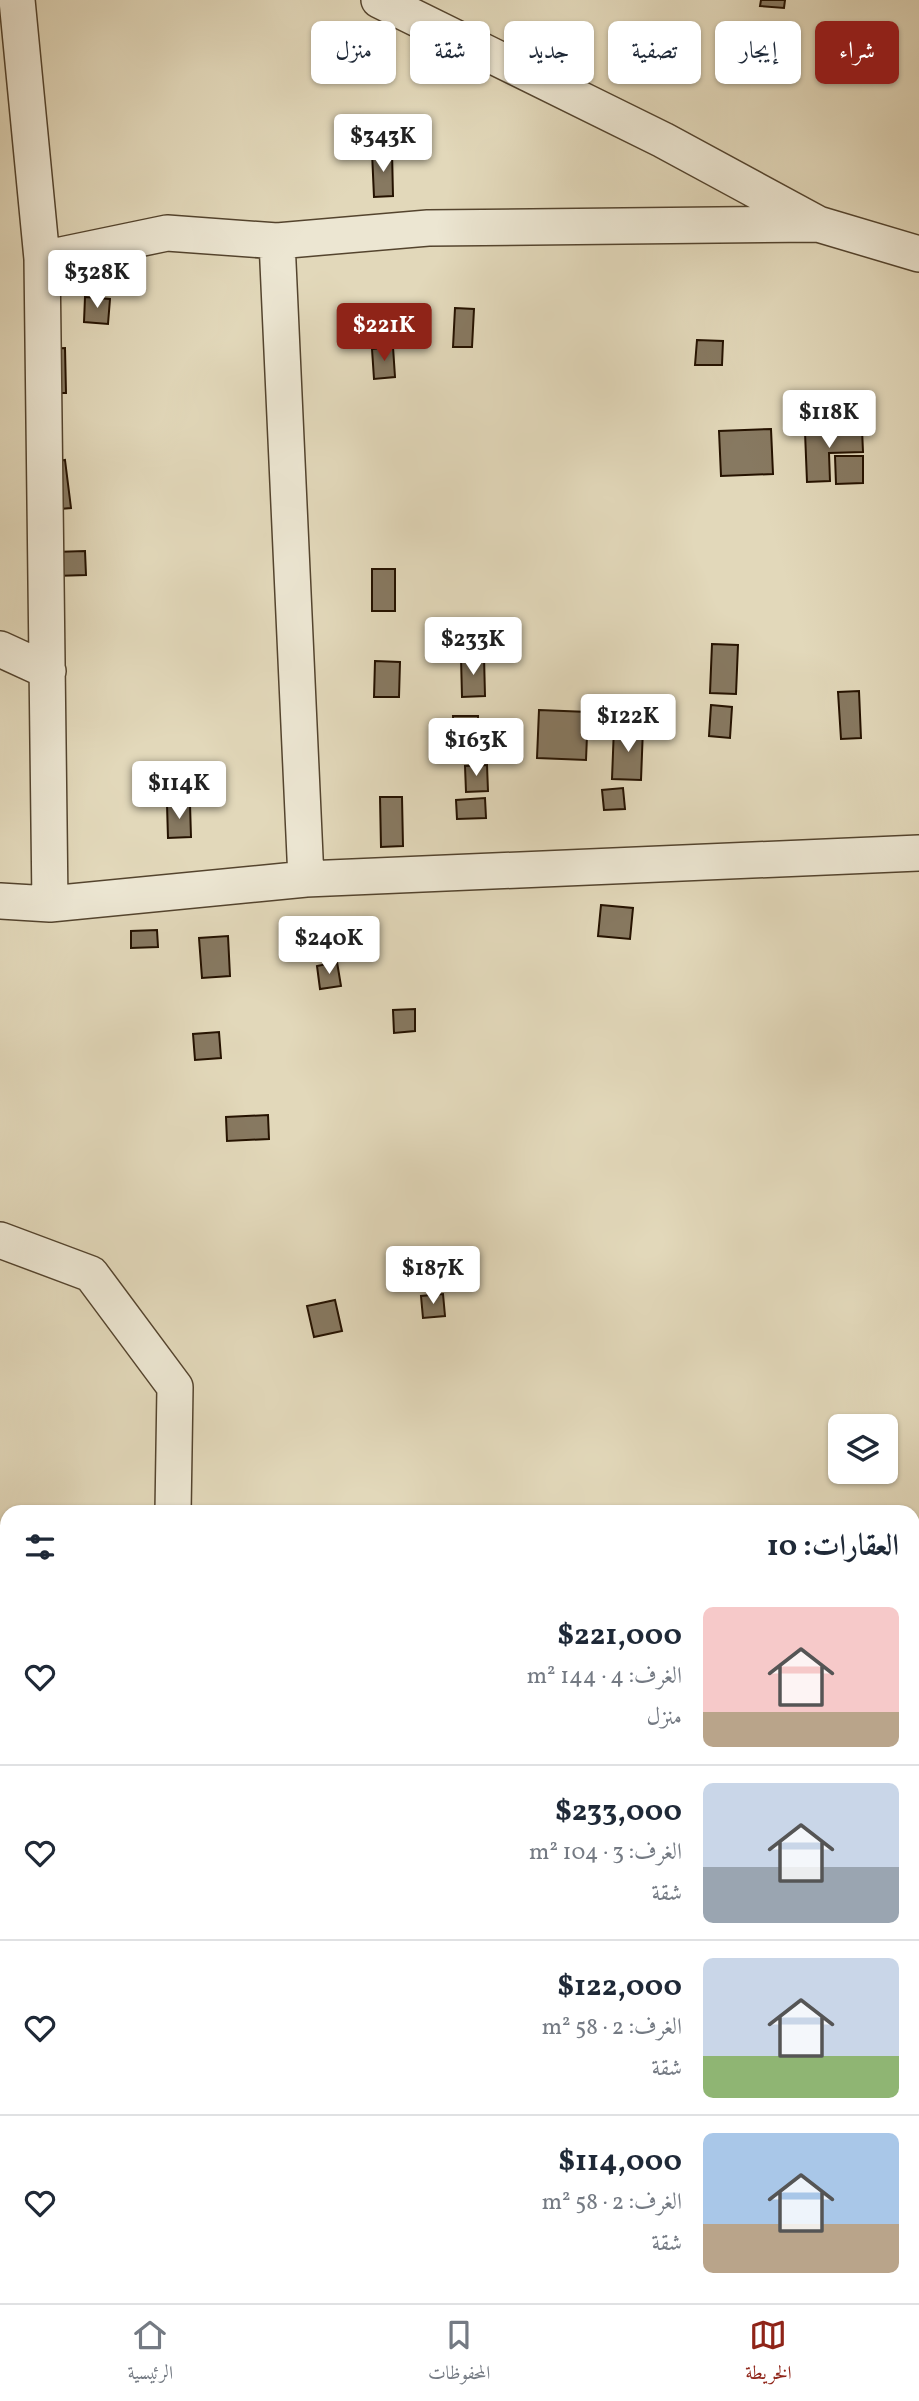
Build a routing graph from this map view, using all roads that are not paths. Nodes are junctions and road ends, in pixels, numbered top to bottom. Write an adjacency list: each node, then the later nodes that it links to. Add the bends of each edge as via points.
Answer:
1 (17, 0): 6 (street)
2 (379, 0): 3 (street, via 663,140)
3 (818, 224): 4 (street, via 428,228); 5 (street)
4 (277, 241): 6 (street, via 167,233); 10 (street)
5 (919, 254)
6 (42, 259): 8 (street)
7 (0, 649): 8 (street)
8 (48, 671): 12 (street)
9 (919, 853): 10 (street)
10 (306, 879): 12 (street)
11 (0, 901): 12 (street)
12 (50, 904)
13 (0, 1240): 14 (street, via 91,1274 175,1387)
14 (173, 1505)
15 (517, 2303): 16 (street)
16 (531, 2303)

